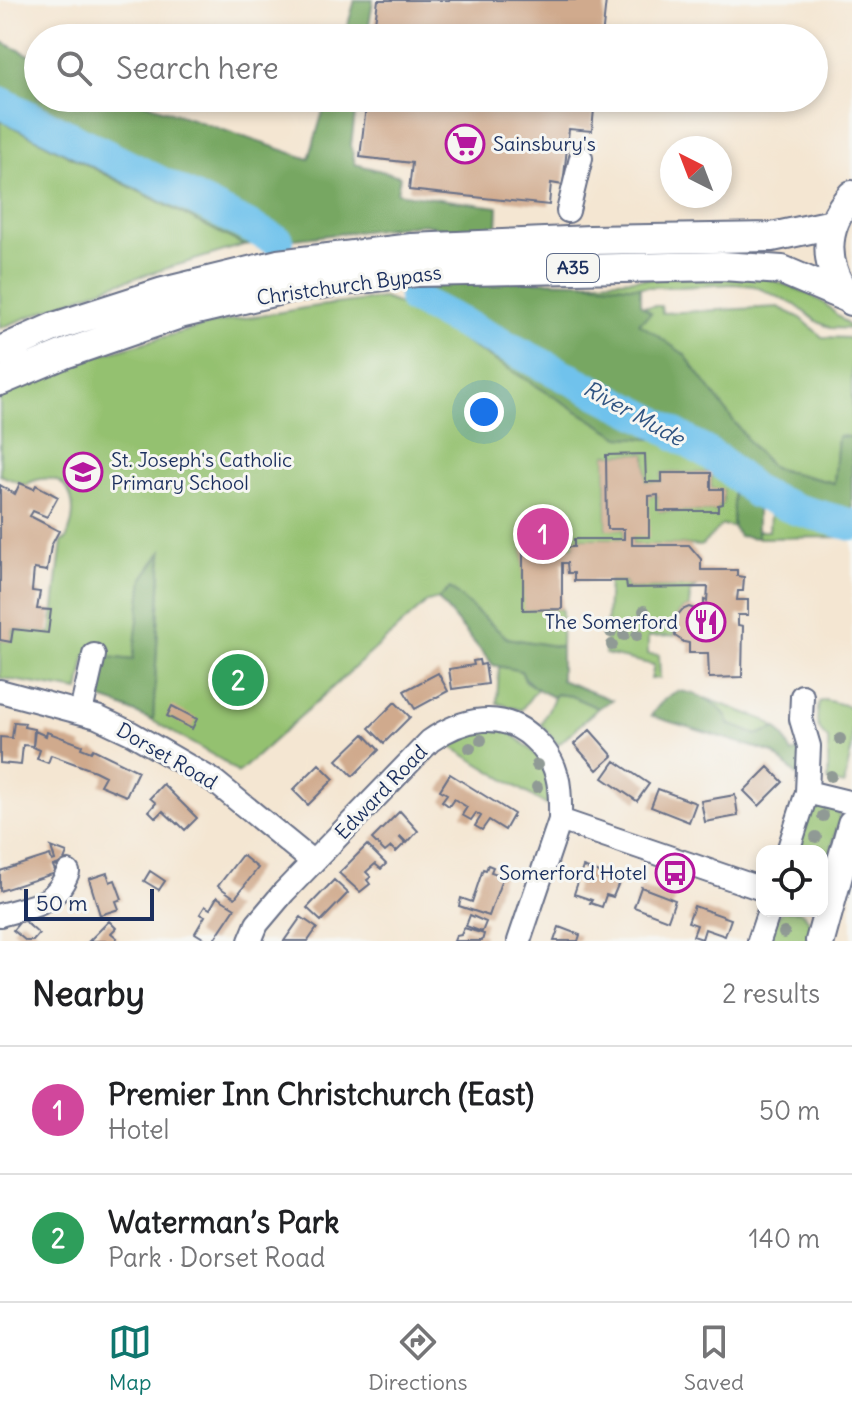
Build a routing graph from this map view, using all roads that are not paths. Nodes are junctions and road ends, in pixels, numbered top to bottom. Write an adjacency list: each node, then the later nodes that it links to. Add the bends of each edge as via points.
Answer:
1 (581, 158): 3 (street)
2 (852, 195): 4 (main road)
3 (568, 211)
4 (833, 224): 5 (main road, via 831,264); 6 (main road, Christchurch Bypass / A35, via 772,237 412,248 278,264 163,292 54,327)
5 (851, 300): 7 (main road, Christchurch Bypass / A35, via 782,270 722,266 417,272 290,288 180,314)
6 (0, 351)
7 (0, 381)
8 (94, 655): 11 (street)
9 (0, 691): 11 (street, Dorset Road)
10 (802, 696): 12 (street, via 801,719 809,746)
11 (81, 712): 18 (street, Dorset Road, via 131,733 214,781)
12 (807, 792): 13 (street); 16 (street)
13 (852, 803)
14 (560, 820): 18 (street, Edward Road, via 558,777 548,755 517,726 483,719 449,728 430,741); 20 (street); 26 (street)
15 (852, 824): 17 (main road)
16 (790, 845)
17 (848, 858): 21 (main road)
18 (313, 862): 25 (street, Edward Road, via 257,924)
19 (68, 872): 22 (street, via 50,899)
20 (756, 887)
21 (828, 903)
22 (0, 915)
23 (767, 917): 27 (street)
24 (824, 917): 28 (main road)
25 (250, 941)
26 (519, 941)
27 (759, 941)
28 (820, 941)

